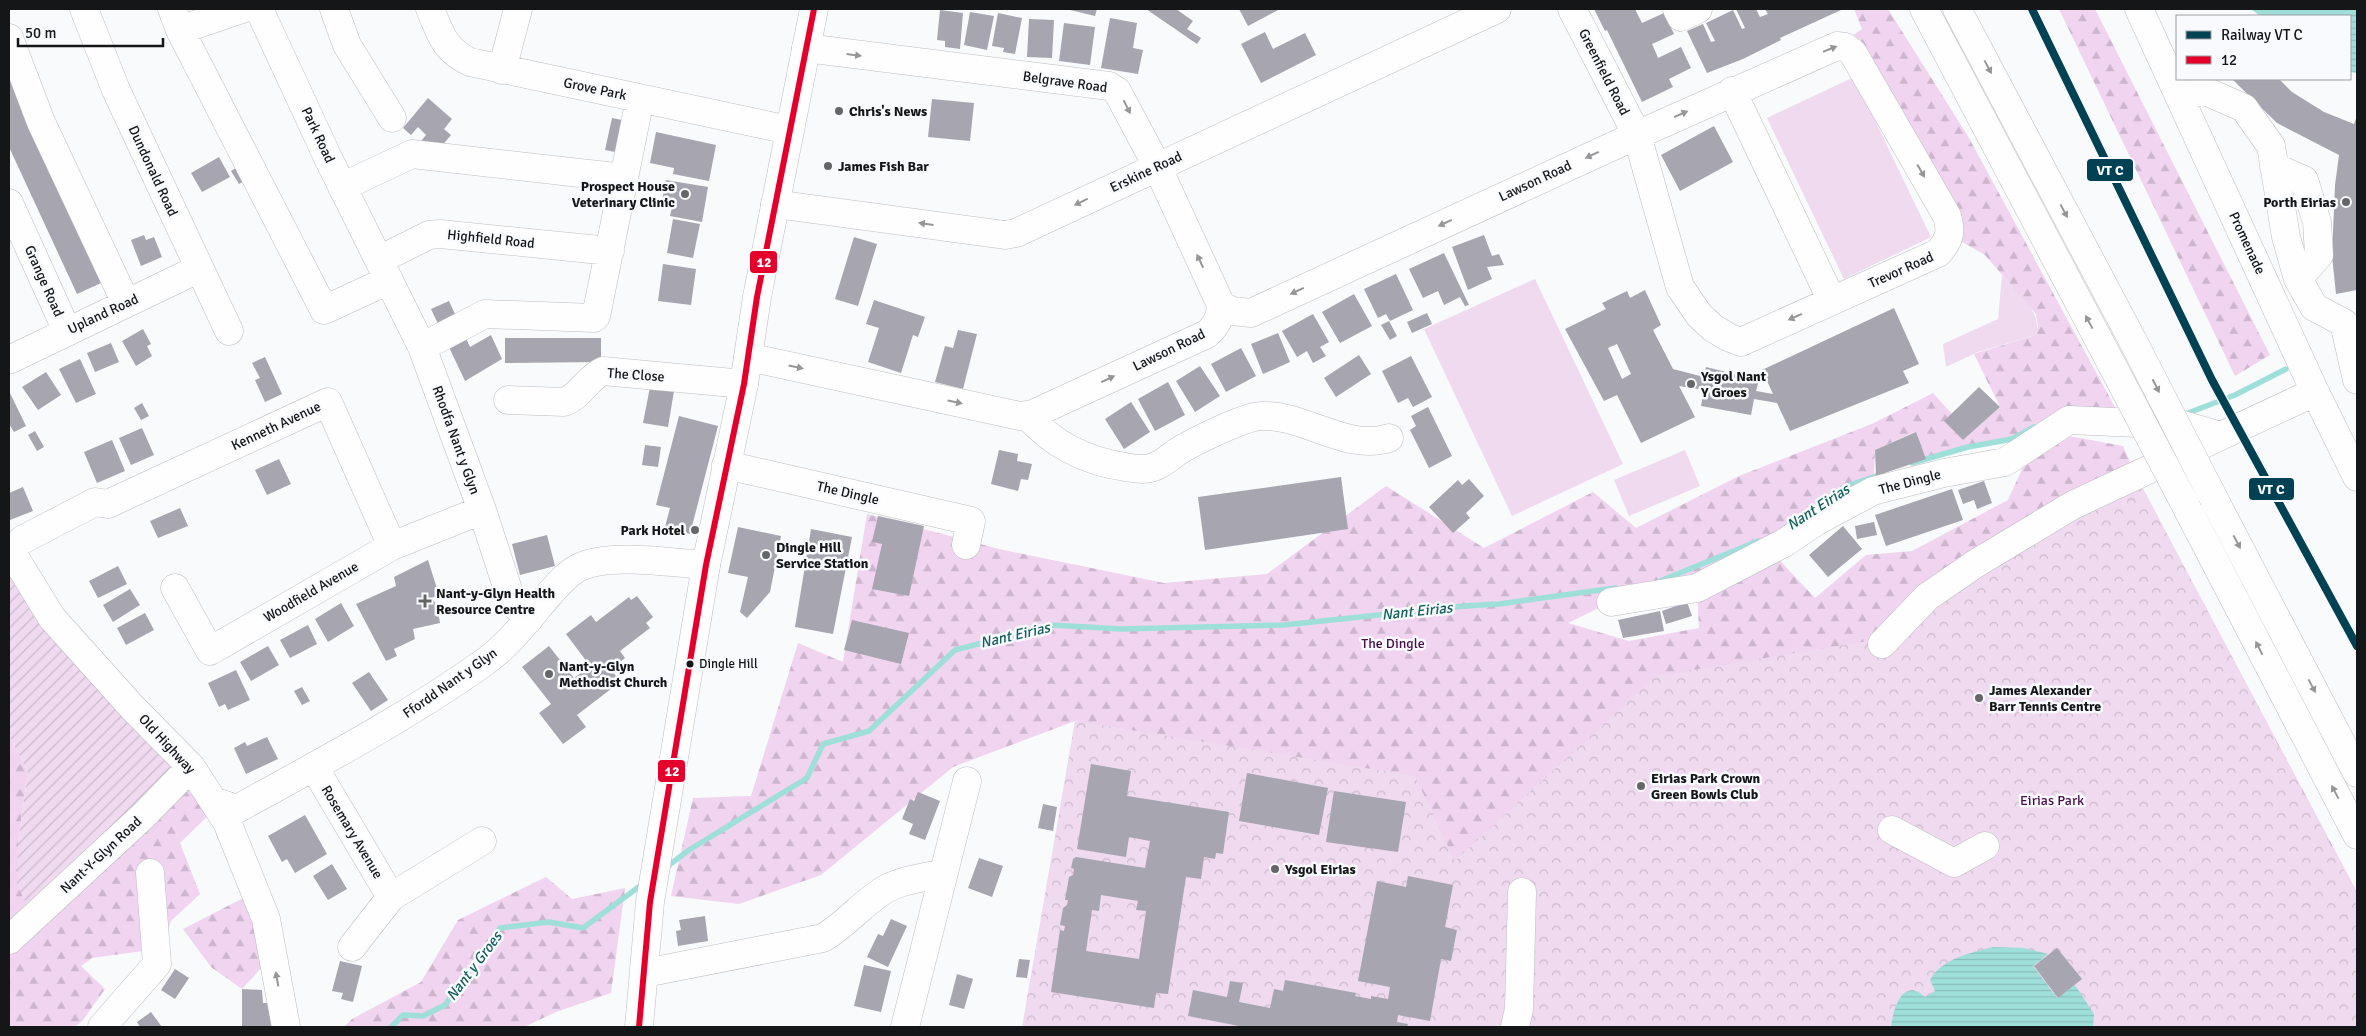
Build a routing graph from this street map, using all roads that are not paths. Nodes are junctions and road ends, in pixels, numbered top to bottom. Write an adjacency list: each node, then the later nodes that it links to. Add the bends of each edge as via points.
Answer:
1 (84, 9): 33 (main road, Dundonald Road, via 116,90)
2 (242, 9): 16 (main road)
3 (259, 9): 28 (main road, Park Road)
4 (334, 9): 23 (main road, via 347,45)
5 (430, 9): 19 (main road, Grove Park, via 442,37 454,54 470,62)
6 (518, 9): 19 (main road)
7 (814, 9): 18 (main road)
8 (1497, 9): 26 (main road, Erskine Road)
9 (1572, 9): 25 (main road, Greenfield Road)
10 (1677, 9): 11 (main road, via 1681,17)
11 (1698, 9)
12 (1915, 9): 29 (main road)
13 (1924, 9): 29 (main road)
14 (1959, 9): 63 (main road, one-way to 63, bridge)
15 (2138, 9): 21 (main road, Promenade)
16 (176, 20): 34 (main road, Highfield Road, via 324,310)
17 (9, 38): 36 (main road, via 41,122)
18 (806, 48): 24 (main road); 26 (main road, Belgrave Road, one-way to 26, via 1108,86 1120,94)
19 (502, 70): 22 (main road, Grove Park)
20 (1732, 91): 25 (main road, Trevor Road, one-way to 20); 35 (main road); 35 (main road, Trevor Road, one-way to 35, via 1837,46 1845,47 1853,53 1947,216 1950,235 1938,253)
21 (2180, 98): 43 (main road, via 2203,90 2244,108 2271,146 2286,237 2298,279 2314,307 2344,323); 45 (main road, Promenade)
22 (640, 99): 24 (main road, Grove Park); 27 (main road)
23 (392, 118)
24 (789, 130): 31 (main road)
25 (1636, 134): 35 (main road, Trevor Road, one-way to 25, via 1741,342 1713,328 1699,315 1680,287); 37 (main road, Lawson Road, one-way to 37, via 1251,313 1232,312)
26 (1157, 166): 31 (main road, Erskine Road, one-way to 31, via 1016,233 1005,235); 37 (main road, Belgrave Road, one-way to 26)
27 (624, 178): 28 (main road, via 412,154); 32 (main road)
28 (342, 187): 34 (main road, Park Road)
29 (2023, 198): 67 (main road, one-way to 29, bridge)
30 (9, 203): 38 (main road, Grange Road)
31 (774, 204): 41 (main road)
32 (610, 251): 34 (main road, Highfield Road, via 440,234 429,235); 40 (main road, via 594,318 485,314)
33 (198, 269): 36 (main road, Upland Road); 39 (main road, Dundonald Road)
34 (384, 270): 40 (main road, Rhodfa Nant y Glyn)
35 (1832, 301)
36 (126, 303): 38 (main road, Upland Road)
37 (1221, 305): 47 (main road, Lawson Road, one-way to 37, via 1207,334 1220,317)
38 (67, 331): 42 (main road, Upland Road)
39 (228, 331)
40 (422, 346): 52 (main road, Rhodfa Nant y Glyn)
41 (748, 357): 44 (main road); 47 (main road, one-way to 47)
42 (9, 360)
43 (2357, 380)
44 (744, 384): 46 (main road, The Close, via 603,372 596,374 571,400); 50 (main road)
45 (2315, 392): 48 (main road); 51 (main road, Promenade)
46 (508, 400)
47 (1027, 415): 49 (main road, via 1061,446 1084,457 1146,470 1187,447 1258,416 1280,416 1360,442)
48 (2220, 436): 58 (main road, The Dingle, via 2183,425 2069,420 2005,462 1944,473 1874,492 1697,588); 60 (main road, via 2073,505 1975,564 1926,597)
49 (1389, 438)
50 (726, 465): 53 (main road, The Dingle); 56 (main road)
51 (2357, 477)
52 (482, 510): 55 (main road, Woodfield Avenue); 59 (main road, Rhodfa Nant y Glyn, via 512,602)
53 (968, 533)
54 (15, 544): 55 (main road, Kenneth Avenue, via 95,502 108,504 328,402); 61 (main road, Old Highway, via 52,618)
55 (392, 546): 57 (main road, Woodfield Avenue, via 210,651)
56 (706, 565): 59 (main road, Ffordd Nant y Glyn, via 618,560 595,562 577,568 560,582); 76 (main road, via 650,902)
57 (175, 588)
58 (1611, 602)
59 (529, 618): 62 (main road, Ffordd Nant y Glyn, via 484,664 414,710)
60 (1882, 644)
61 (191, 767): 65 (main road, Old Highway); 74 (main road, Nant-Y-Glyn Road)
62 (314, 767): 65 (main road, Ffordd Nant y Glyn, via 237,809); 73 (main road, Rosemary Avenue)
63 (2357, 773)
64 (967, 781): 70 (main road)
65 (213, 802): 78 (main road, Old Highway, one-way to 65, via 266,919 227,822)
66 (1892, 830): 69 (main road, via 1954,863)
67 (2357, 835)
68 (482, 841): 73 (main road)
69 (1985, 846)
70 (944, 873): 76 (main road, via 898,883 881,892 841,928 823,938); 80 (main road)
71 (150, 874): 77 (main road, via 157,964)
72 (1522, 892): 81 (main road)
73 (391, 897): 75 (main road)
74 (9, 940)
75 (352, 947)
76 (645, 973): 79 (main road)
77 (102, 1027)
78 (286, 1027)
79 (639, 1027)
80 (906, 1027)
81 (1516, 1027)

